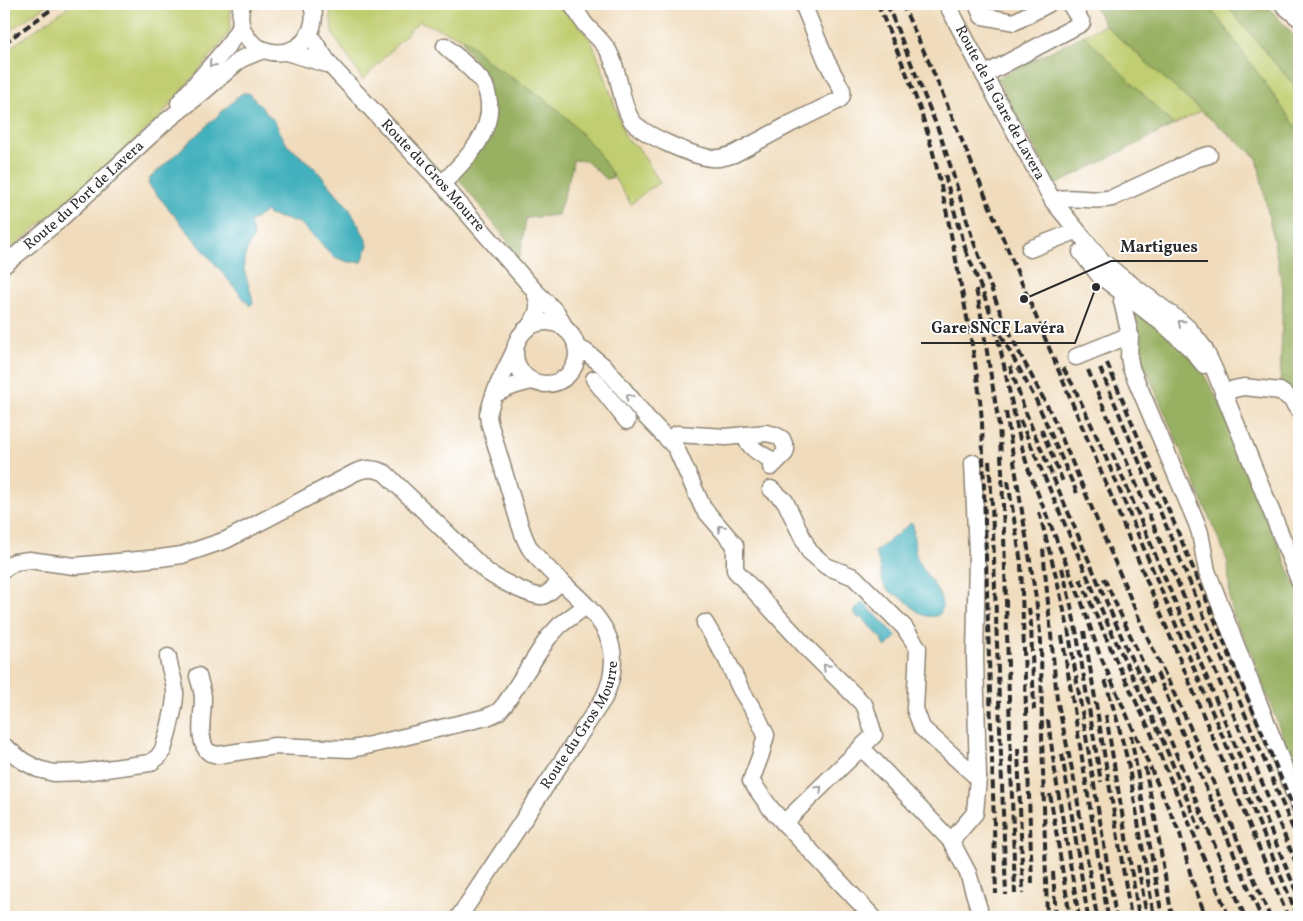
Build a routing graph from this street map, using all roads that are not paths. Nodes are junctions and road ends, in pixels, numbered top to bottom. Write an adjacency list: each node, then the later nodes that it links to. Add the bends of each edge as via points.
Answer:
1 (571, 4): 2 (street, via 610,53 627,109 638,128 691,153 711,158 734,154 842,98 842,90)
2 (803, 4)
3 (947, 4): 16 (street, Route de la Gare de Lavera)
4 (977, 4): 5 (street, via 982,16 1014,22)
5 (1048, 4)
6 (1070, 4): 16 (street, via 1082,23)
7 (1286, 4): 10 (main road)
8 (313, 5): 11 (street)
9 (241, 11): 13 (street, via 246,36); 17 (street, Route du Port de Lavera, one-way to 17, via 228,46)
10 (1299, 15)
11 (309, 34): 14 (street, via 303,42); 15 (street, Route du Gros Mourre)
12 (445, 46): 19 (street, via 481,80 488,93 489,106 488,122 480,139)
13 (263, 50): 14 (street); 17 (street, Route du Port de Lavera, via 241,59)
14 (286, 52): 15 (street)
15 (330, 65): 19 (street, Route du Gros Mourre)
16 (984, 75): 20 (street, Route de la Gare de Lavera)
17 (164, 123): 23 (street, Route du Port de Lavera, via 57,222)
18 (1209, 155): 20 (street, via 1112,198 1064,198)
19 (442, 184): 25 (street, Route du Gros Mourre)
20 (1053, 202): 21 (street, Route de la Gare de Lavera)
21 (1072, 232): 22 (street); 24 (street, Route de la Gare de Lavera)
22 (1030, 249)
23 (4, 265)
24 (1127, 289): 28 (street, via 1122,306); 35 (street, Route de la Gare de Lavera, via 1180,321 1197,339 1209,358)
25 (534, 290): 26 (street, Route du Gros Mourre, via 539,306); 27 (street, Route du Gros Mourre, via 557,313)
26 (529, 327): 27 (street, via 548,322); 30 (street, Route du Gros Mourre, via 522,333)
27 (566, 330): 29 (street, Route du Gros Mourre)
28 (1130, 335): 31 (street); 53 (street, via 1131,368 1197,524 1207,571)
29 (576, 347): 32 (street, via 577,356); 33 (street, via 586,352)
30 (515, 350): 34 (street, via 519,368); 36 (street, Route du Gros Mourre)
31 (1076, 357)
32 (569, 374): 33 (street); 34 (street, via 552,383)
33 (600, 374): 38 (street); 40 (street, one-way to 33)
34 (532, 381): 36 (street, via 504,388)
35 (1223, 394): 37 (street, via 1244,387 1280,391 1291,398); 44 (street, Route de la Gare de Lavera)
36 (494, 395): 45 (street, Route du Gros Mourre, via 489,422 518,522 530,548)
37 (1299, 411)
38 (627, 421)
39 (744, 435): 39 (street, via 775,435 785,444 785,453 774,465 751,448); 40 (street, via 677,434)
40 (668, 439): 51 (street, one-way to 40, via 874,735 865,706 735,570 735,545 703,508 676,448)
41 (973, 463): 52 (street, via 977,553)
42 (771, 489): 52 (street, via 785,501 809,551 826,566 854,577 904,627 918,648 915,709 922,728)
43 (4, 569): 45 (street, via 15,562 29,560 74,566 182,555 226,540 356,472 376,469 385,473 497,579 540,596)
44 (1299, 580)
45 (561, 581): 46 (street, Route du Gros Mourre)
46 (586, 606): 49 (street, via 560,624 548,638 498,712 487,718 362,747 275,746 218,755 211,753 202,739 203,698); 57 (street, Route du Gros Mourre, via 603,626 612,648 609,688)
47 (705, 623): 54 (street, via 766,735 751,781)
48 (168, 657): 50 (street, via 175,698 163,750 150,763 54,773 22,761)
49 (198, 676)
50 (4, 746)
51 (861, 747): 54 (street, one-way to 51); 55 (street)
52 (978, 778): 55 (street, via 975,813)
53 (1299, 806)
54 (784, 823): 58 (street)
55 (951, 841): 56 (street, via 968,873)
56 (980, 915)
57 (459, 917)
58 (873, 917)

